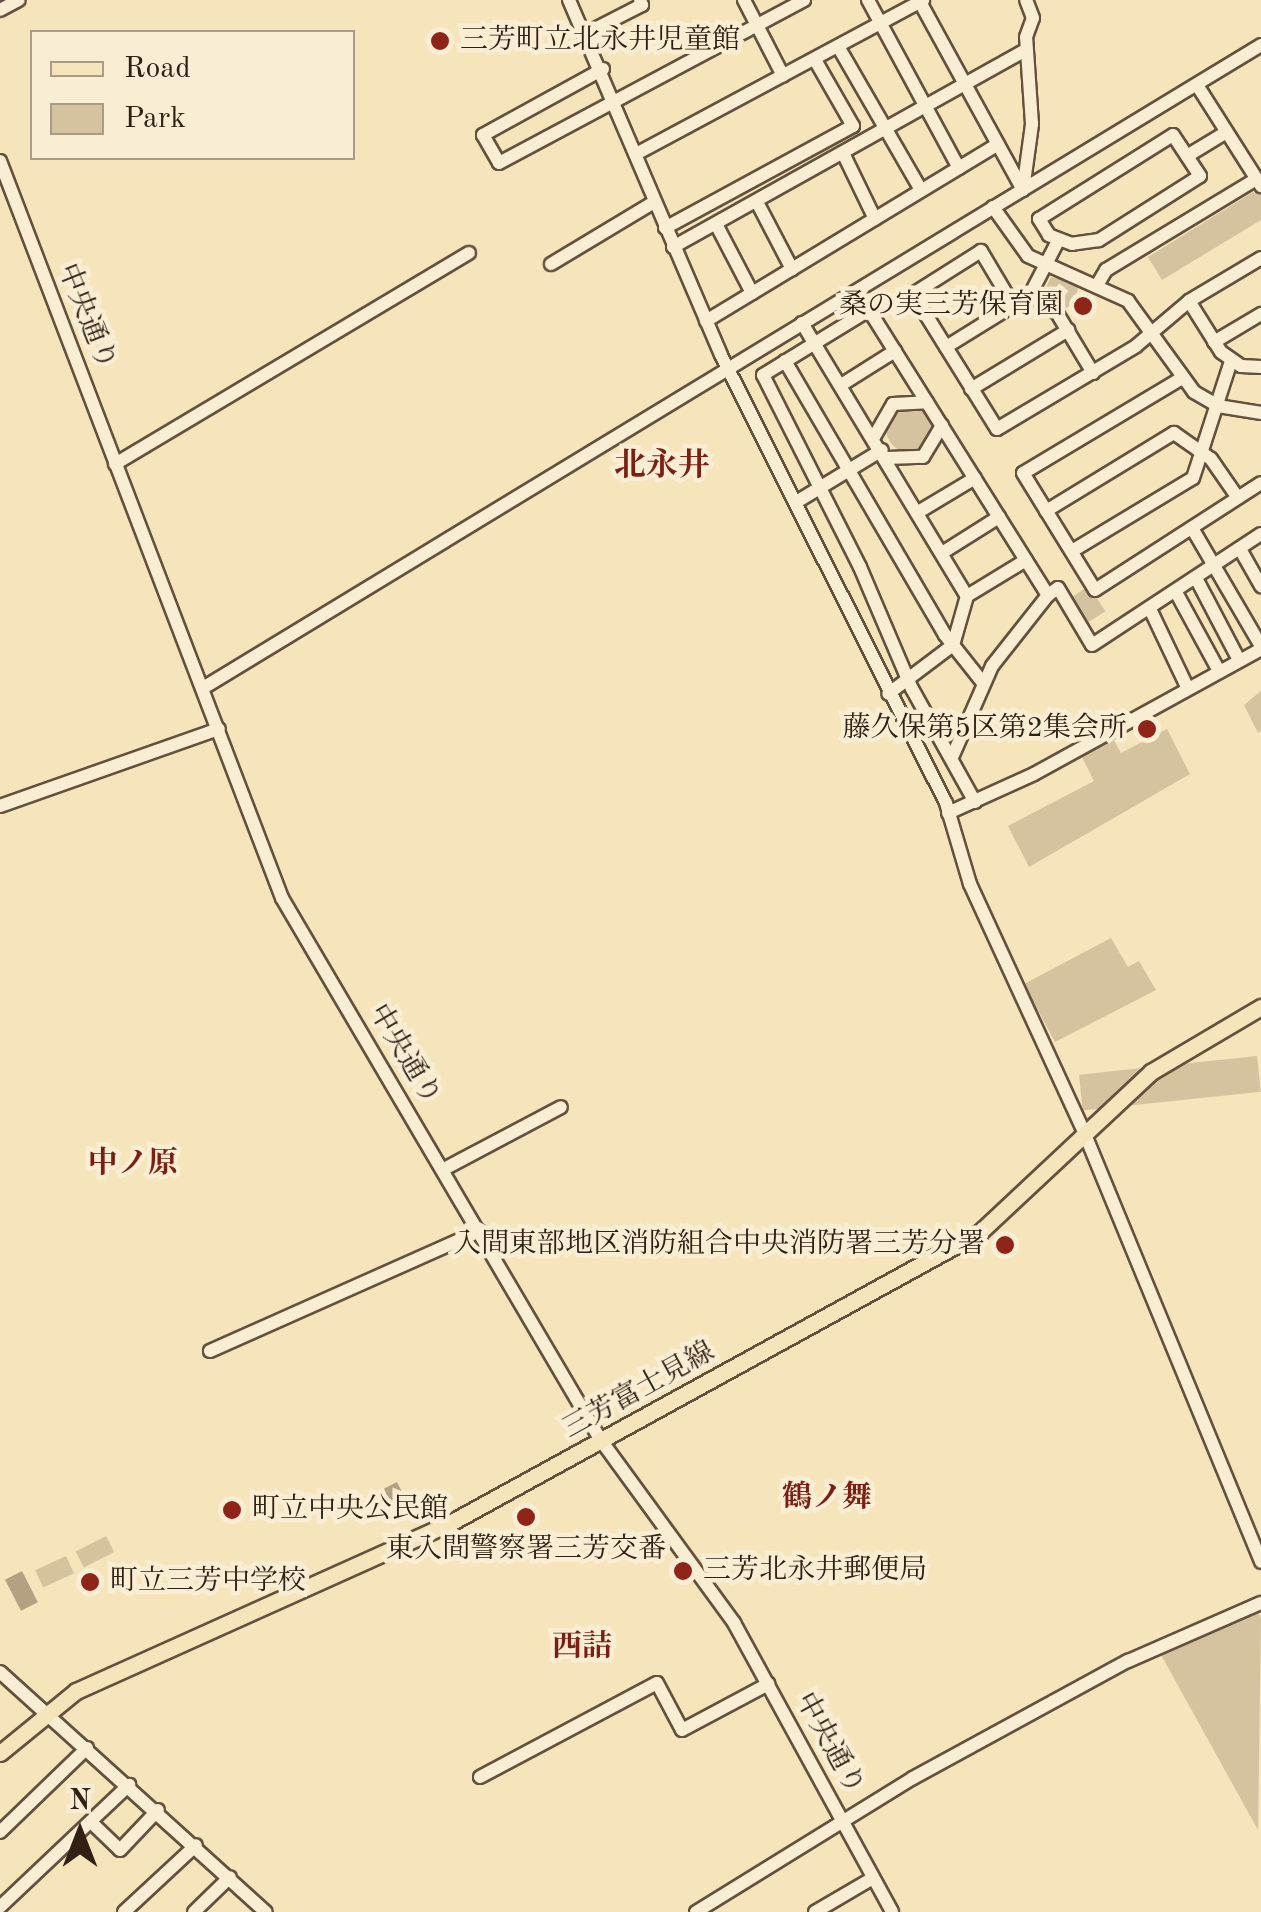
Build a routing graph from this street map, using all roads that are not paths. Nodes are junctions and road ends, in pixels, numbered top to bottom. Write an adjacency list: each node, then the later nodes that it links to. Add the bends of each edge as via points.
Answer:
1 (19, 0): 9 (street)
2 (569, 0): 12 (street)
3 (640, 0): 12 (street)
4 (744, 0): 10 (street)
5 (804, 0): 10 (street)
6 (868, 0): 11 (street)
7 (1026, 0): 15 (street, via 1033,18)
8 (922, 1): 11 (street); 20 (street)
9 (0, 10)
10 (757, 25): 18 (street); 21 (street)
11 (881, 25): 14 (street); 22 (street)
12 (585, 34): 17 (street)
13 (1261, 45): 19 (street)
14 (839, 48): 16 (street); 23 (street)
15 (1026, 50): 20 (street); 33 (street, via 1032,124)
16 (816, 60): 18 (street); 39 (street, via 852,126)
17 (603, 69): 21 (street); 21 (street, via 483,134 499,163)
18 (783, 76): 26 (street)
19 (1197, 84): 24 (street); 33 (street)
20 (966, 85): 22 (street); 25 (street)
21 (617, 100): 26 (street)
22 (927, 108): 23 (street); 30 (street)
23 (887, 132): 27 (street); 32 (street)
24 (1225, 133): 28 (street); 31 (street)
25 (998, 144): 30 (street); 33 (street)
26 (636, 154): 34 (street)
27 (844, 155): 35 (street); 37 (street)
28 (1186, 156): 40 (street, via 1200,176 1099,240); 40 (street, via 1173,136 1040,218)
29 (0, 161): 75 (street, 中央通り)
30 (959, 168): 32 (street)
31 (1258, 183): 47 (street, via 1106,270)
32 (921, 190): 37 (street)
33 (1022, 190): 36 (street)
34 (654, 202): 39 (street); 44 (street)
35 (757, 202): 38 (street); 46 (street)
36 (993, 208): 45 (street, via 1013,241); 54 (street)
37 (875, 220): 46 (street)
38 (716, 224): 41 (street); 48 (street)
39 (665, 228): 41 (street)
40 (1058, 241): 45 (street)
41 (673, 247): 53 (street)
42 (470, 253): 75 (street)
43 (1261, 258): 50 (street)
44 (552, 264)
45 (1047, 266): 47 (street); 49 (street)
46 (792, 269): 48 (street)
47 (1099, 282): 56 (street, via 1128,300)
48 (752, 292): 53 (street)
49 (1030, 295): 51 (street); 55 (street, via 1057,312)
50 (1189, 301): 56 (street); 57 (street)
51 (1013, 304): 59 (street); 59 (street, via 981,252 913,294)
52 (1261, 314): 57 (street)
53 (706, 322): 63 (street)
54 (802, 323): 58 (street); 63 (street)
55 (1068, 330): 65 (street); 68 (street)
56 (1152, 330): 65 (street); 66 (street)
57 (1214, 342): 61 (street)
58 (815, 344): 60 (street, via 870,310); 62 (street); 67 (street)
59 (946, 347): 68 (street)
60 (895, 350): 67 (street); 69 (street)
61 (1231, 361): 64 (street); 70 (street)
62 (786, 362): 76 (street); 79 (street, via 763,375)
63 (728, 367): 81 (street); 104 (street)
64 (1261, 367)
65 (1093, 373): 68 (street, via 997,430)
66 (1182, 378): 70 (street); 83 (street, via 1023,473)
67 (841, 385): 73 (street)
68 (971, 389)
69 (927, 402): 72 (street); 73 (street, via 893,404)
70 (1218, 406): 71 (street); 74 (street)
71 (1261, 413)
72 (942, 425): 73 (street, via 923,456); 77 (street)
73 (880, 448): 76 (street); 82 (street)
74 (1202, 452): 80 (street); 83 (street, via 1174,433); 89 (street, via 1193,478)
75 (115, 464): 104 (street, 中央通り)
76 (851, 468): 79 (street); 98 (street)
77 (974, 478): 82 (street); 84 (street)
78 (1261, 483): 80 (street)
79 (820, 487): 81 (street); 102 (street)
80 (1238, 498): 85 (street)
81 (798, 501): 106 (street)
82 (920, 511): 88 (street)
83 (1046, 511): 89 (street)
84 (999, 517): 88 (street); 90 (street)
85 (1192, 528): 89 (street, via 1096,590); 91 (street)
86 (1261, 534): 87 (street)
87 (1240, 549): 91 (street); 93 (street)
88 (945, 551): 96 (street)
89 (1072, 551)
90 (1026, 560): 95 (street); 96 (street)
91 (1216, 566): 92 (street); 99 (street)
92 (1197, 580): 94 (street); 100 (street)
93 (1261, 586)
94 (1177, 594): 97 (street); 101 (street)
95 (1048, 595): 97 (street, via 1058,588 1092,645); 103 (street, via 1005,645)
96 (967, 596): 98 (street)
97 (1152, 611): 105 (street)
98 (953, 644): 102 (street); 103 (street)
99 (1261, 648): 100 (street)
100 (1240, 660): 101 (street)
101 (1219, 671): 105 (street)
102 (909, 680): 106 (street); 108 (street)
103 (983, 684): 108 (street)
104 (202, 688): 107 (street, 中央通り)
105 (1188, 688): 109 (street)
106 (888, 694): 111 (street)
107 (219, 729): 110 (street); 115 (street, 中央通り, via 282,898)
108 (954, 755): 109 (street)
109 (975, 802): 111 (street)
110 (0, 806)
111 (948, 812): 114 (street, via 970,884)
112 (1261, 1006): 114 (main road, 三芳富士見線, via 1151,1072)
113 (560, 1107): 115 (street)
114 (1084, 1132): 118 (main road, 三芳富士見線, via 980,1232); 119 (street)
115 (444, 1169): 116 (street, 中央通り)
116 (480, 1231): 117 (street); 118 (street, 中央通り)
117 (210, 1351)
118 (600, 1440): 123 (street, 中央通り, via 734,1623); 124 (main road, 三芳富士見線, via 435,1530 76,1691)
119 (1258, 1545): 120 (street)
120 (1261, 1562)
121 (1261, 1603): 131 (street, via 1128,1661)
122 (0, 1672): 124 (street)
123 (768, 1684): 127 (street, via 682,1730 657,1682); 131 (street, 中央通り)
124 (44, 1712): 125 (street); 126 (main road, 三芳富士見線)
125 (87, 1748): 128 (street); 132 (street)
126 (0, 1754)
127 (480, 1777)
128 (128, 1784): 129 (street); 130 (street)
129 (158, 1810): 130 (street, via 120,1850); 133 (street)
130 (91, 1822): 136 (street)
131 (843, 1822): 135 (street, 中央通り); 140 (street)
132 (0, 1832)
133 (196, 1845): 134 (street); 137 (street)
134 (230, 1878): 138 (street); 139 (street)
135 (874, 1878): 141 (street); 142 (street, 中央通り)
136 (0, 1907)
137 (124, 1912)
138 (194, 1912)
139 (266, 1912)
140 (696, 1912)
141 (815, 1912)
142 (892, 1912)

